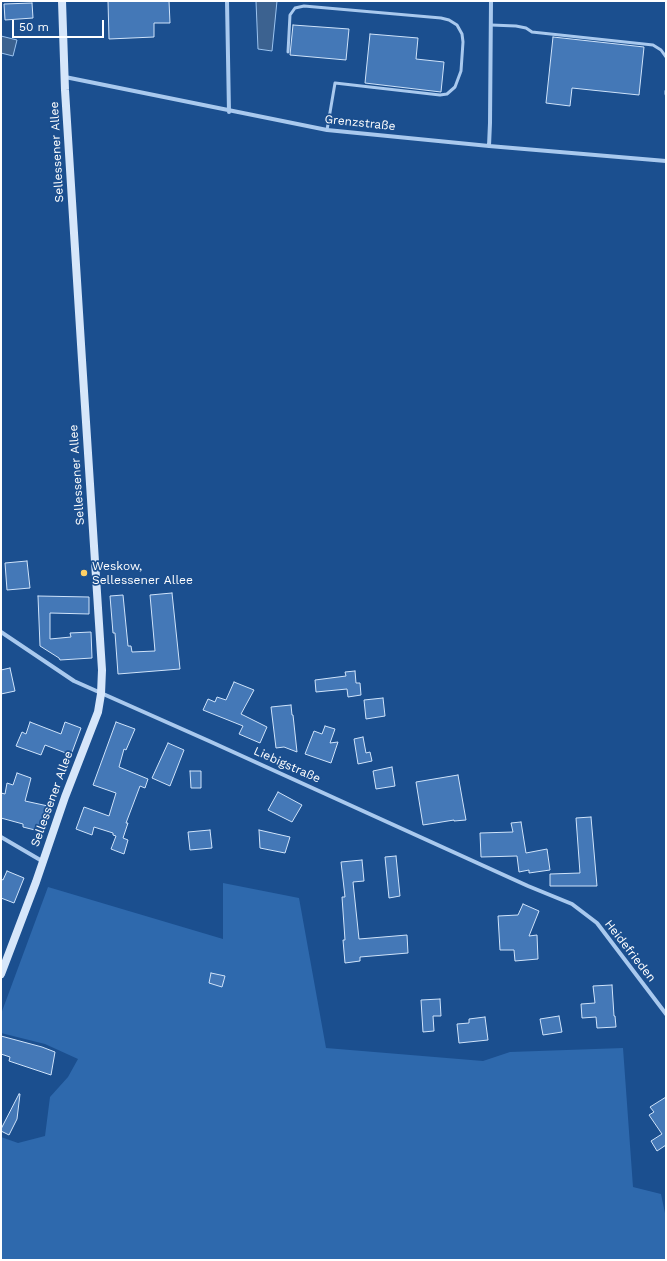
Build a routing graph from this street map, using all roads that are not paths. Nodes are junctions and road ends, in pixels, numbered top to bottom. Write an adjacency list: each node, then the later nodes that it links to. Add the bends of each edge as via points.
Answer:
1 (62, 1): 7 (main road, Sellessener Allee)
2 (227, 1): 10 (street)
3 (491, 1): 4 (street)
4 (491, 25): 6 (lane, via 516,26 532,32 653,45); 12 (street)
5 (288, 52): 11 (lane, via 290,15 295,8 304,6 441,18 457,25 462,34 461,71 455,87 447,94 335,83)
6 (666, 57)
7 (65, 77): 10 (street, Grenzstraße); 15 (main road, Sellessener Allee, via 102,654)
8 (666, 91): 9 (lane)
9 (666, 94)
10 (230, 112): 11 (street, Grenzstraße)
11 (327, 130): 12 (street, Grenzstraße)
12 (489, 146): 13 (street, Grenzstraße)
13 (666, 162)
14 (1, 632): 15 (street, Liebigstraße, via 74,681)
15 (101, 694): 17 (main road, Sellessener Allee, via 96,718); 18 (street, Liebigstraße)
16 (1, 837): 17 (street, Sellessener Allee)
17 (42, 861): 19 (main road, Sellessener Allee)
18 (572, 904): 20 (street, Heidefrieden, via 597,924)
19 (1, 974)
20 (666, 1014)

